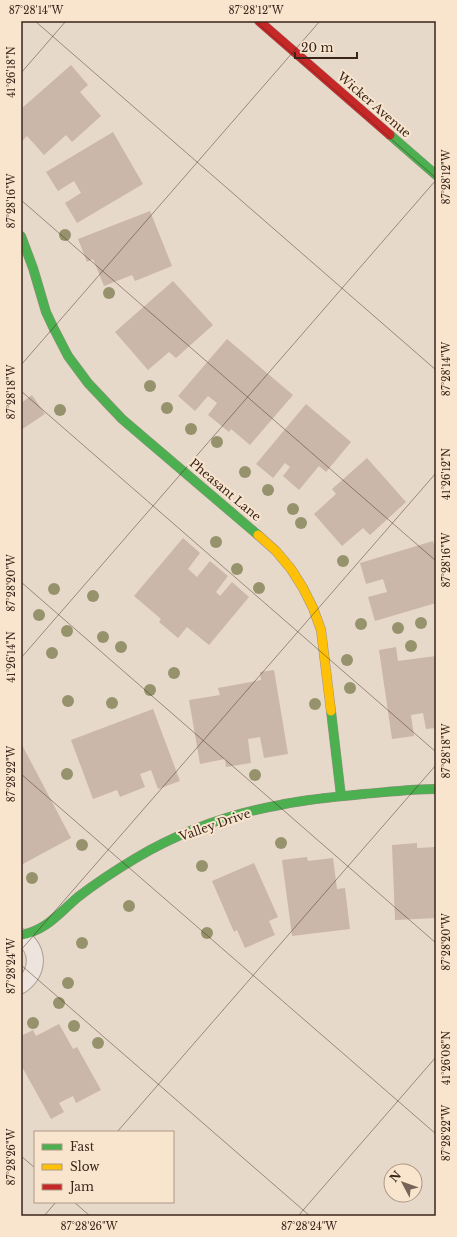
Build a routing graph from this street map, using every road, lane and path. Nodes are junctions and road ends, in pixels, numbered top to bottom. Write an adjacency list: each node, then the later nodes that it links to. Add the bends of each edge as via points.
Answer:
1 (259, 21): 2 (main road, Wicker Avenue)
2 (436, 176)
3 (21, 236): 5 (main road, Pheasant Lane, via 46,312 64,348 88,384 122,419 276,551 289,565 308,594 321,630)
4 (436, 789): 5 (main road, Valley Drive)
5 (341, 796): 6 (main road, Valley Drive, via 268,807 182,835 114,872 36,931)
6 (21, 936): 7 (street, Valley Drive, via 32,947 35,965 32,974)
7 (21, 985)

